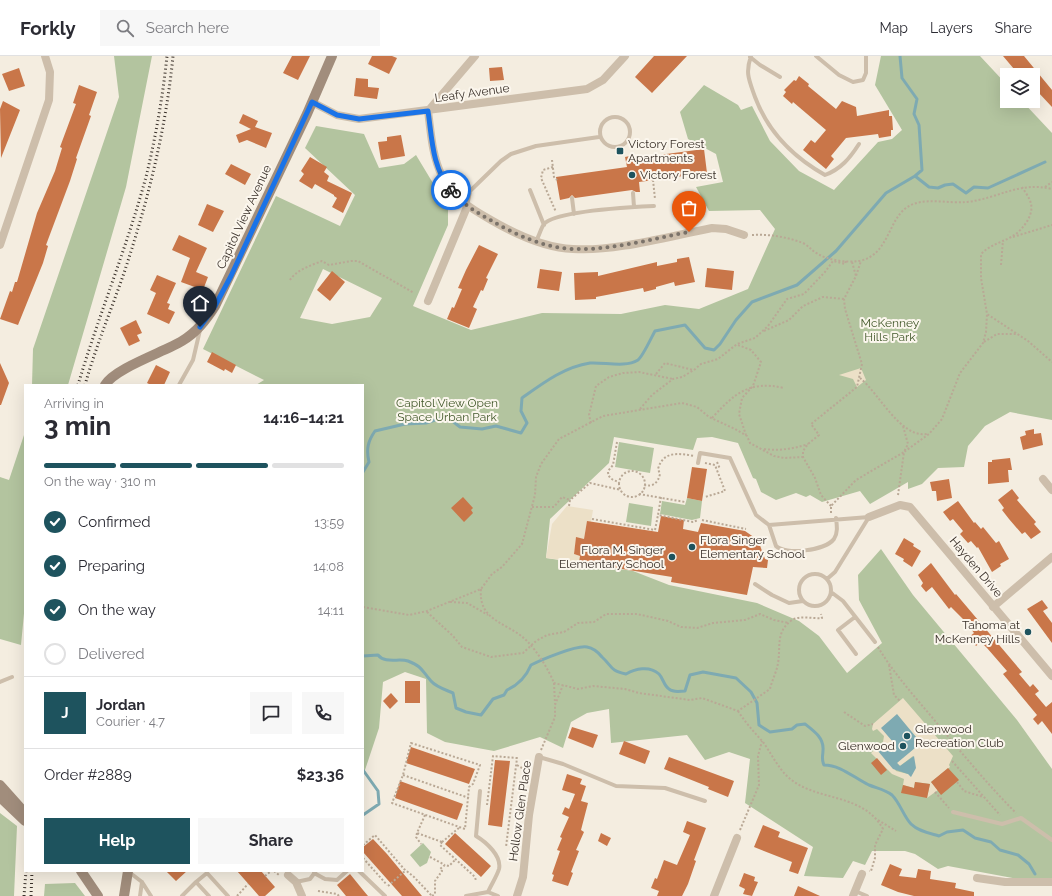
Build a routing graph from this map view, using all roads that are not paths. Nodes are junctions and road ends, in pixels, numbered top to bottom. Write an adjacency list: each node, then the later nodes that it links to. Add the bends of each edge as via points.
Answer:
1 (45, 56): 23 (street, via 50,72 50,100)
2 (332, 56): 9 (main road, Capitol View Avenue)
3 (475, 56): 10 (street)
4 (625, 56): 10 (street, Leafy Avenue, via 602,80 587,89)
5 (750, 56): 8 (lane); 12 (lane, via 746,71 761,114 773,133 809,166 825,174 834,171 848,160)
6 (816, 56): 7 (lane, via 839,75 853,82 863,80 866,74)
7 (866, 56)
8 (780, 77)
9 (312, 102): 10 (street, Leafy Avenue, via 337,115 359,119); 25 (main road, Capitol View Avenue, via 231,276)
10 (428, 111): 17 (street, via 430,137 437,164 448,188)
11 (599, 137): 11 (lane, via 610,146 626,144 631,135 630,128 622,118 608,119 600,126); 17 (lane, via 536,146 511,154 470,191)
12 (859, 144)
13 (530, 190): 20 (lane)
14 (633, 193): 18 (lane)
15 (572, 198): 19 (lane)
16 (654, 206): 18 (lane)
17 (467, 207): 22 (street, via 503,228); 24 (street)
18 (634, 207): 19 (lane)
19 (574, 214): 20 (lane, via 559,217)
20 (544, 225): 22 (lane)
21 (744, 235): 22 (street, via 726,229 712,228 617,246 581,249 562,248)
22 (536, 241)
23 (0, 245)
24 (428, 301)
25 (200, 327): 26 (main road, Capitol View Avenue, via 182,341 119,372); 27 (lane, via 193,360)
26 (106, 384)
27 (180, 384)
28 (698, 463): 33 (lane, via 700,452 730,458 756,515)
29 (1043, 479): 30 (street)
30 (1052, 490)
31 (869, 517): 32 (lane); 35 (lane, via 835,572); 39 (street, Hayden Drive, via 900,504 910,507)
32 (836, 518): 33 (lane); 33 (lane, via 836,534 824,547 782,551 776,546)
33 (769, 525)
34 (1052, 557): 39 (street)
35 (827, 579): 37 (lane); 38 (lane, via 812,574 802,580 799,590)
36 (755, 584): 38 (lane, via 789,603)
37 (831, 592): 38 (lane, via 827,600 818,606); 40 (lane)
38 (803, 601)
39 (993, 607): 43 (street, Hayden Drive)
40 (855, 617): 41 (lane); 42 (lane, via 838,630)
41 (875, 642)
42 (856, 654)
43 (1052, 676)
44 (12, 677): 45 (lane)
45 (0, 682)
46 (539, 757): 50 (lane, Hollow Glen Place, via 616,786 665,788); 82 (street, Hollow Glen Place, via 529,815 523,877)
47 (0, 785): 51 (main road)
48 (480, 791): 69 (lane, via 476,836 497,856 499,868)
49 (0, 797): 53 (main road)
50 (705, 801)
51 (24, 812)
52 (953, 812): 55 (lane, via 1002,824 1021,818)
53 (24, 820)
54 (737, 838): 83 (street)
55 (1052, 840)
56 (128, 872): 72 (main road)
57 (129, 872): 65 (lane)
58 (315, 872): 59 (lane, via 325,879 337,880); 67 (lane, via 310,879)
59 (346, 872)
60 (360, 872): 79 (lane)
61 (83, 873): 71 (main road)
62 (288, 874): 67 (street)
63 (862, 874): 70 (street)
64 (977, 878): 68 (street, via 1005,882)
65 (142, 882): 73 (lane); 74 (lane)
66 (196, 882): 75 (lane); 76 (lane); 77 (lane, via 207,873)
67 (296, 882): 78 (street)
68 (1052, 882)
69 (488, 892): 80 (lane); 81 (lane)
70 (854, 894): 84 (lane)
71 (98, 896)
72 (124, 896)
73 (140, 896)
74 (151, 896)
75 (182, 896)
76 (209, 896)
77 (228, 896)
78 (301, 896)
79 (385, 896)
80 (466, 896)
81 (498, 896)
82 (517, 896)
83 (714, 896)
84 (867, 896)

